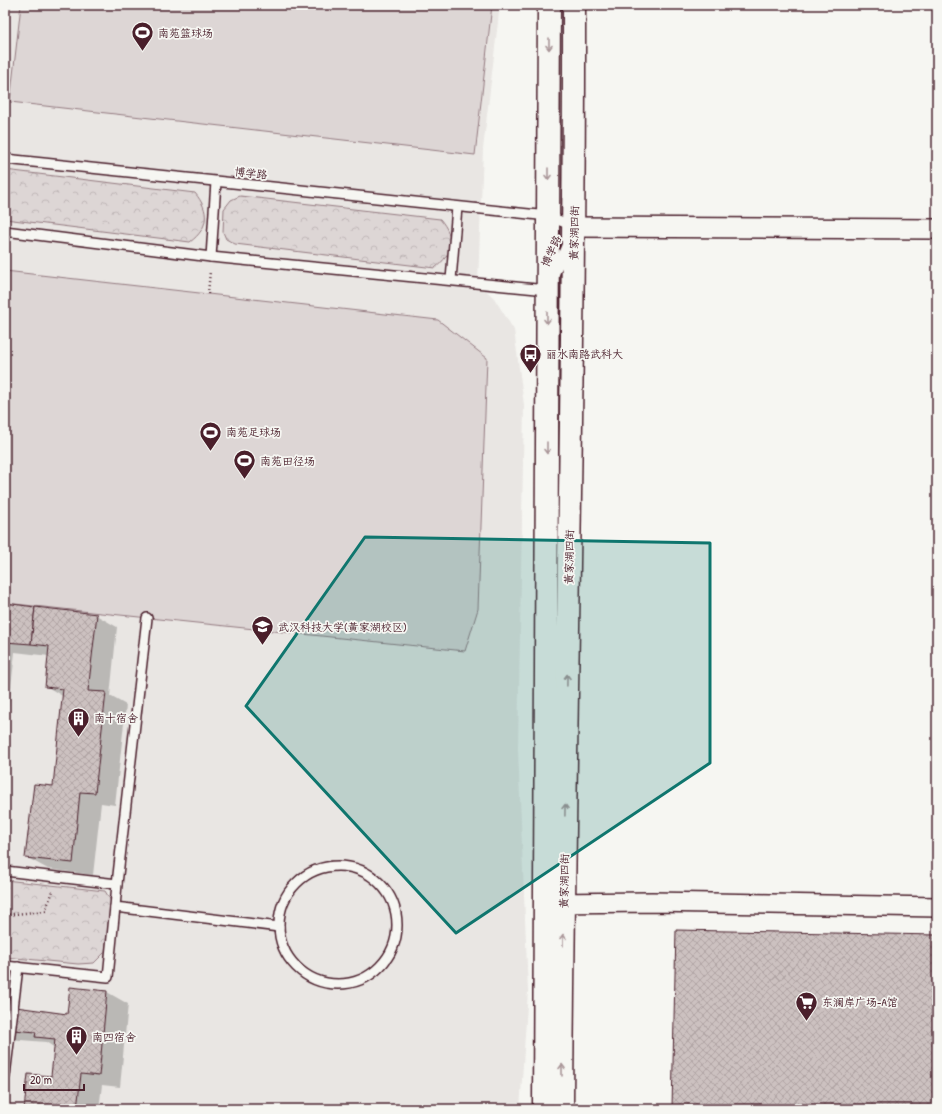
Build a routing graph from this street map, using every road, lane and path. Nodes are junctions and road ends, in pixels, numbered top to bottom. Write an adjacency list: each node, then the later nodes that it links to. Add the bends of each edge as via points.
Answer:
1 (550, 5): 6 (street, 黄家湖四街, one-way to 6)
2 (574, 5): 7 (street, 黄家湖四街)
3 (5, 159): 4 (lane, 博学路)
4 (216, 182): 5 (lane, 博学路); 10 (lane)
5 (457, 207): 6 (lane, 博学路); 11 (lane)
6 (548, 216): 7 (lane, 博学路); 12 (street, 黄家湖四街)
7 (575, 227): 8 (street); 12 (lane, 博学路); 18 (street, 黄家湖四街, one-way to 7)
8 (937, 229)
9 (5, 231): 10 (lane)
10 (211, 257): 11 (lane); 13 (path)
11 (451, 280): 12 (lane)
12 (547, 290): 18 (street, 黄家湖四街, one-way to 18)
13 (208, 294)
14 (146, 618): 17 (lane)
15 (5, 872): 16 (lane)
16 (58, 877): 17 (lane); 21 (path, via 45,911)
17 (117, 884): 19 (lane)
18 (554, 903): 20 (street, via 652,902); 26 (street, 黄家湖四街); 27 (street, 黄家湖四街, one-way to 18)
19 (115, 907): 22 (lane); 24 (lane, via 108,977)
20 (937, 907)
21 (5, 915)
22 (279, 927): 22 (lane, via 283,947 294,964 309,977 328,983 349,983 368,976 383,964 393,946 397,926 395,908 387,890 362,871 338,865 319,868 302,877 289,891 281,908)
23 (5, 966): 24 (lane)
24 (18, 967): 25 (lane)
25 (5, 1076)
26 (544, 1109)
27 (562, 1109)

